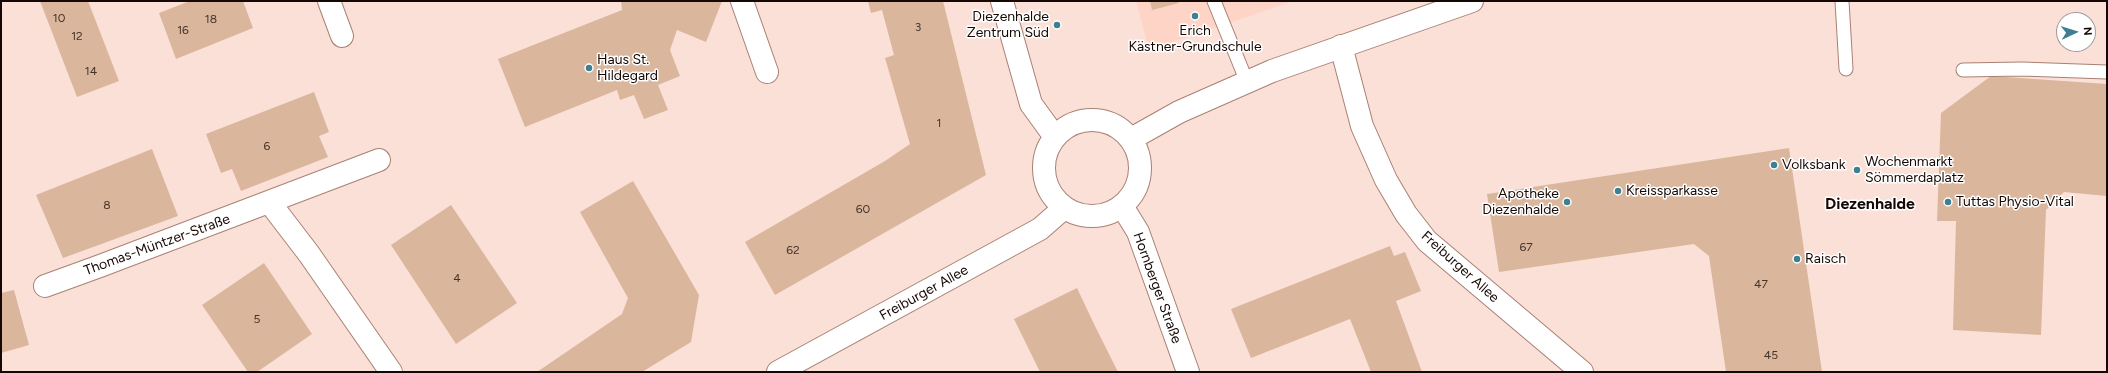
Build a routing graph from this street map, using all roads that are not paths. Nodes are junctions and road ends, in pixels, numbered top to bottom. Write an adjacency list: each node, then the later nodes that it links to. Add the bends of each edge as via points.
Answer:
1 (329, 1): 7 (street)
2 (742, 1): 11 (street)
3 (1002, 1): 14 (street, via 1031,104)
4 (1214, 1): 13 (lane)
5 (1472, 1): 8 (street)
6 (1842, 1): 9 (lane)
7 (342, 36)
8 (1340, 46): 13 (street); 24 (street, Freiburger Allee, via 1362,126 1386,180 1406,214 1427,241)
9 (1846, 69)
10 (1963, 70): 12 (lane)
11 (767, 72)
12 (2107, 72)
13 (1247, 82): 15 (street, via 1179,112)
14 (1055, 137): 15 (street, via 1066,127 1094,119 1108,122 1121,129); 19 (street, via 1046,154 1044,174 1050,193)
15 (1131, 139): 18 (street, via 1138,152 1141,167 1139,182)
16 (379, 160): 17 (street, Thomas-Müntzer-Straße)
17 (270, 203): 20 (street, Thomas-Müntzer-Straße); 21 (street, via 309,254)
18 (1122, 206): 19 (street, via 1104,215 1084,216); 23 (street, Hornberger Straße, via 1138,232)
19 (1064, 208): 22 (street, Freiburger Allee, via 1040,229)
20 (45, 286)
21 (391, 372)
22 (778, 372)
23 (1188, 372)
24 (1582, 372)

